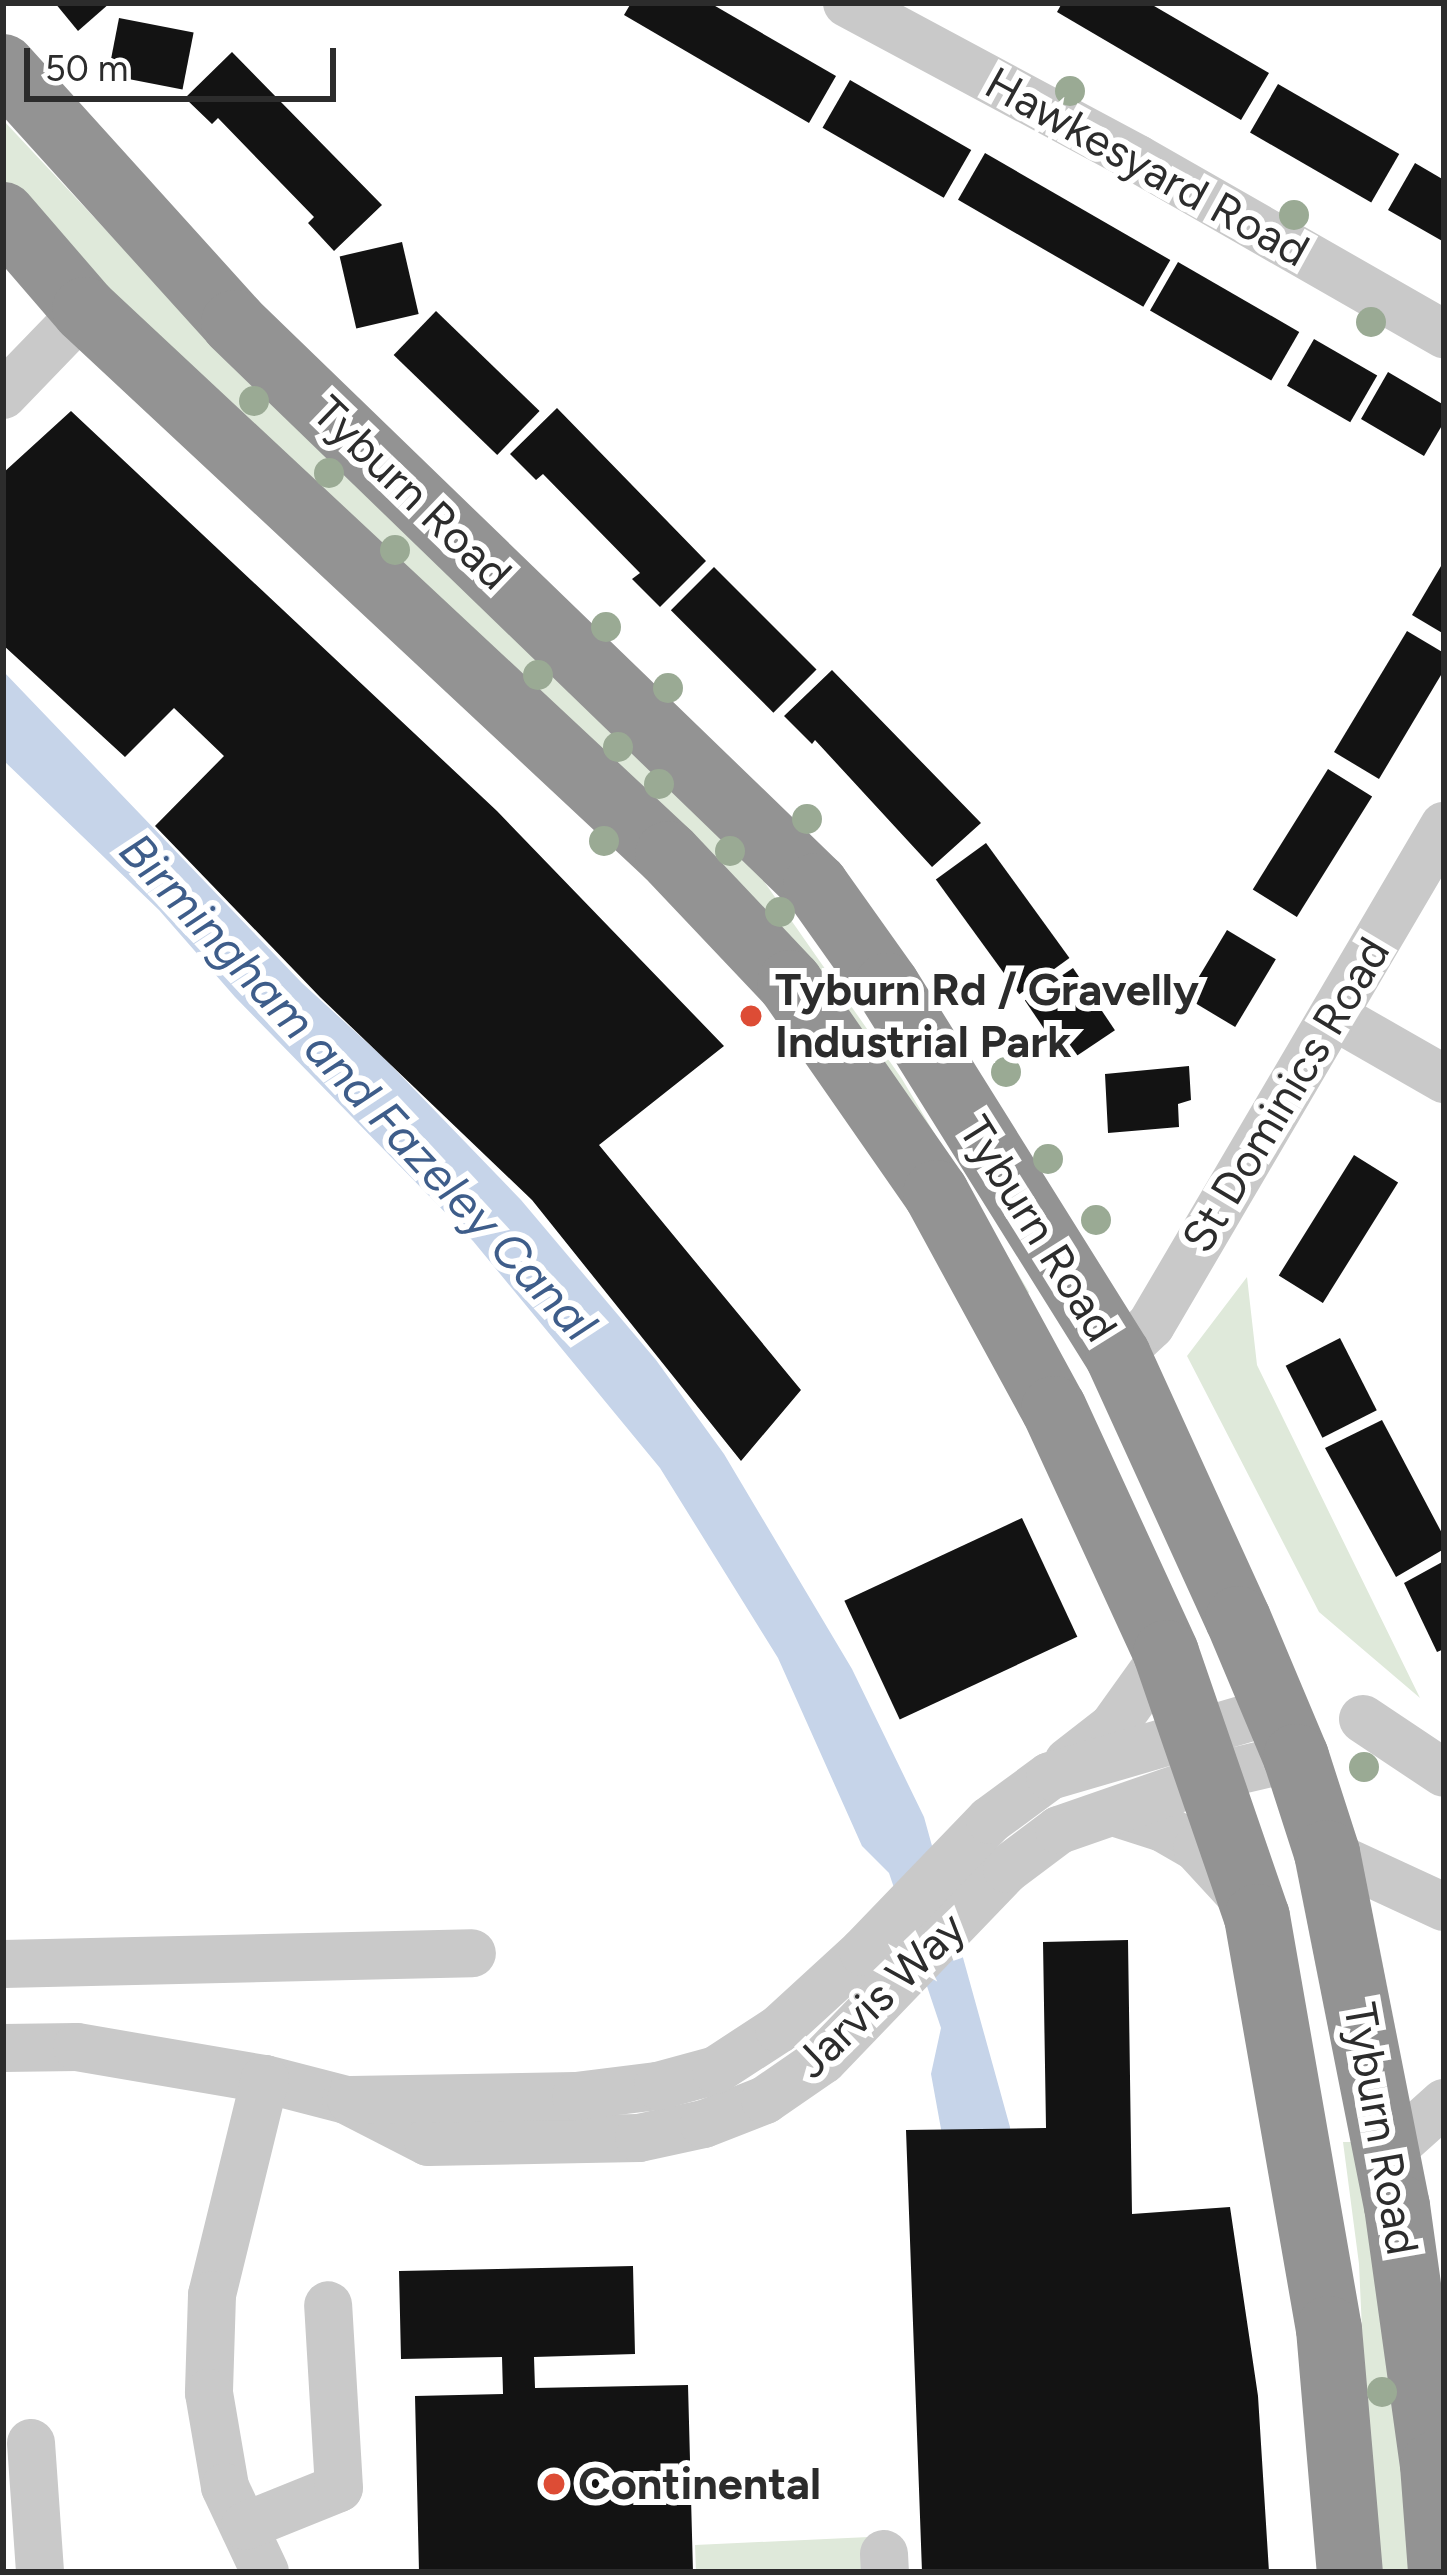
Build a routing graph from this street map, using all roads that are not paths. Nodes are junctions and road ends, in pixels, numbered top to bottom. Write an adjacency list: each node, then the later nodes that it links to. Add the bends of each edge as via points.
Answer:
1 (847, 3): 5 (street, Hawkesyard Road)
2 (3, 67): 10 (highway, Tyburn Road, via 234,323 816,886)
3 (14, 244): 4 (highway, Tyburn Road)
4 (85, 310): 6 (street); 11 (highway, Tyburn Road, via 668,854 790,983 936,1193 1054,1409)
5 (1444, 334)
6 (3, 394)
7 (1444, 826): 8 (street, St Dominics Road)
8 (1334, 1016): 9 (street); 10 (street, St Dominics Road, via 1150,1324)
9 (1444, 1079)
10 (1118, 1356): 13 (highway, Tyburn Road)
11 (1166, 1653): 14 (highway, Tyburn Road); 16 (street, via 1113,1727)
12 (1363, 1719): 15 (street)
13 (1286, 1733): 14 (street); 18 (highway, Tyburn Road)
14 (1204, 1756): 16 (street); 17 (street, Jarvis Way); 20 (highway, Tyburn Road)
15 (1444, 1773)
16 (1050, 1776): 25 (street, Jarvis Way, via 990,1820 779,2029 716,2070 576,2096)
17 (1116, 1813): 20 (street, via 1197,1848); 25 (street, Jarvis Way, via 1059,1830 1007,1869 823,2060 766,2100 704,2124 639,2138 428,2142)
18 (1328, 1853): 19 (street); 27 (highway, Tyburn Road)
19 (1444, 1907)
20 (1257, 1917): 33 (highway, Tyburn Road, via 1329,2329)
21 (472, 1954): 22 (street)
22 (3, 1964)
23 (3, 2048): 24 (street, Jarvis Way, via 77,2048)
24 (265, 2079): 25 (street, Jarvis Way); 30 (street, via 212,2295 209,2392 225,2487)
25 (346, 2100)
26 (1444, 2103): 27 (street)
27 (1386, 2155): 34 (highway, Tyburn Road, via 1433,2465)
28 (328, 2305): 30 (street, via 339,2488)
29 (31, 2443): 31 (street)
30 (245, 2527): 32 (street)
31 (40, 2572)
32 (265, 2572)
33 (1350, 2572)
34 (1441, 2572)

